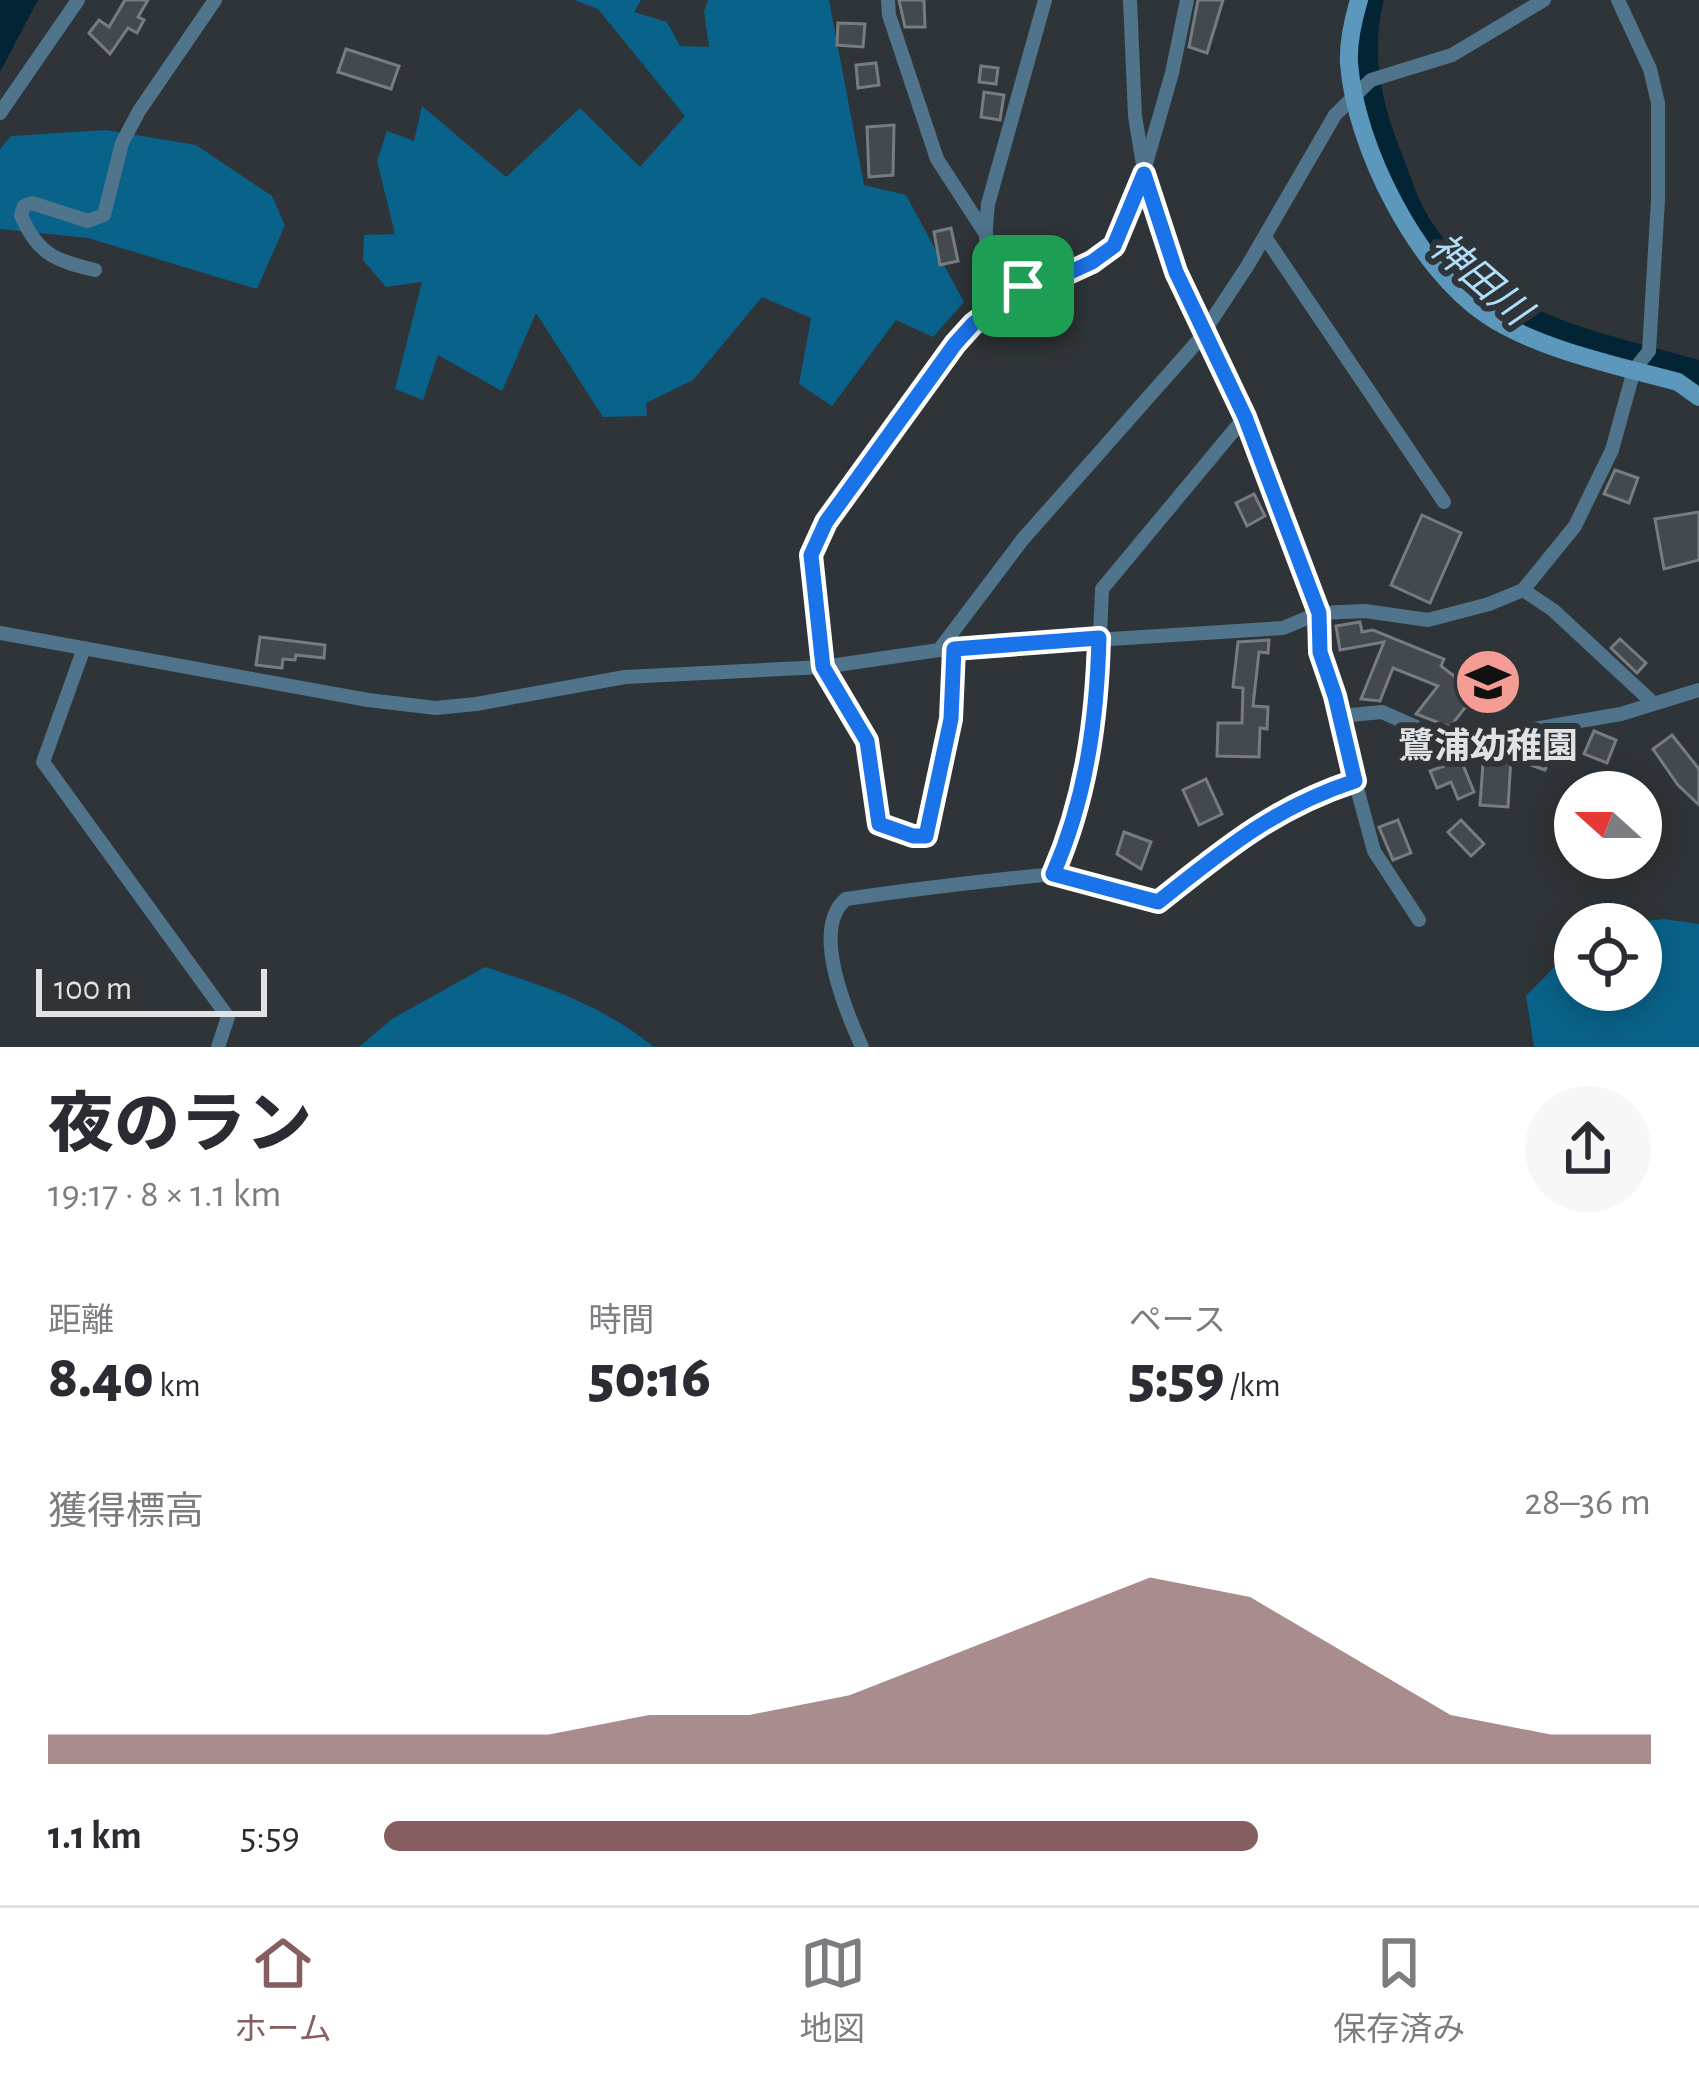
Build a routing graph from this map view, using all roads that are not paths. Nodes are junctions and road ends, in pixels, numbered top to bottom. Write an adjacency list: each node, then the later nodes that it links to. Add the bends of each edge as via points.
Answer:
1 (78, 0): 11 (street)
2 (214, 0): 15 (street, via 122,142 104,215 88,220 24,206 21,215 44,254)
3 (888, 0): 13 (street, via 937,159)
4 (1046, 0): 13 (street)
5 (1130, 0): 12 (street)
6 (1186, 0): 12 (street)
7 (1359, 0): 10 (main road, via 1348,58)
8 (1544, 0): 10 (street, via 1452,55 1371,80)
9 (1618, 0): 18 (street, via 1658,103 1649,351)
10 (1353, 95): 14 (street); 18 (main road, via 1408,232 1456,289 1519,333)
11 (0, 113)
12 (1144, 174): 16 (street, via 1114,246 1040,286); 17 (street, via 1176,272)
13 (985, 233): 16 (street, via 987,256)
14 (1265, 237): 17 (street); 21 (street)
15 (95, 270)
16 (1023, 286): 28 (street, via 955,344 826,522 811,555)
17 (1206, 328): 20 (street); 27 (street, via 1033,527)
18 (1634, 370): 19 (main road, via 1678,382); 22 (street, via 1612,450 1575,526)
19 (1699, 398)
20 (1245, 417): 23 (street); 25 (street, via 1102,590)
21 (1444, 502)
22 (1523, 590): 23 (street, via 1428,620); 30 (street)
23 (1319, 613): 25 (street, via 1283,628); 31 (street, via 1320,652)
24 (0, 633): 26 (street)
25 (1099, 638): 27 (street); 33 (street, via 1082,795)
26 (84, 648): 28 (street, via 436,708 625,677); 35 (street, via 44,762 228,1017)
27 (947, 649): 28 (street); 28 (street, via 951,719 926,836 879,824 867,741)
28 (823, 667)
29 (1699, 690): 30 (street)
30 (1652, 702): 31 (street, via 1477,739 1441,738 1382,712)
31 (1340, 716): 32 (street)
32 (1355, 781): 33 (street, via 1257,824 1158,902); 34 (street, via 1374,851)
33 (1053, 874): 36 (street, via 836,904 832,952)
34 (1419, 920)
35 (218, 1047)
36 (862, 1047)

